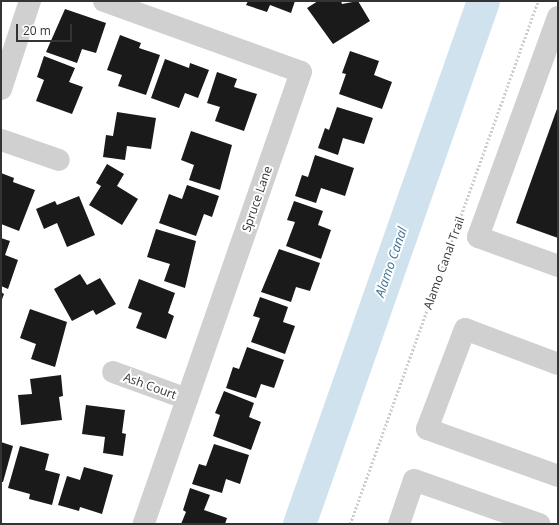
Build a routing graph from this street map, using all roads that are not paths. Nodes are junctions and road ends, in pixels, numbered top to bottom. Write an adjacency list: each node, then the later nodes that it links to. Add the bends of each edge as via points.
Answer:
1 (30, 1): 4 (street)
2 (104, 1): 10 (street, Spruce Lane, via 301,72)
3 (558, 17): 7 (street, via 478,237)
4 (1, 89)
5 (1, 140): 6 (street)
6 (59, 160)
7 (558, 266)
8 (558, 364): 11 (street, via 465,329 427,429)
9 (114, 372): 10 (street, Ash Court)
10 (188, 399): 12 (street, Spruce Lane)
11 (558, 476)
12 (144, 524)
13 (399, 524): 14 (street, via 414,480)
14 (539, 524)

